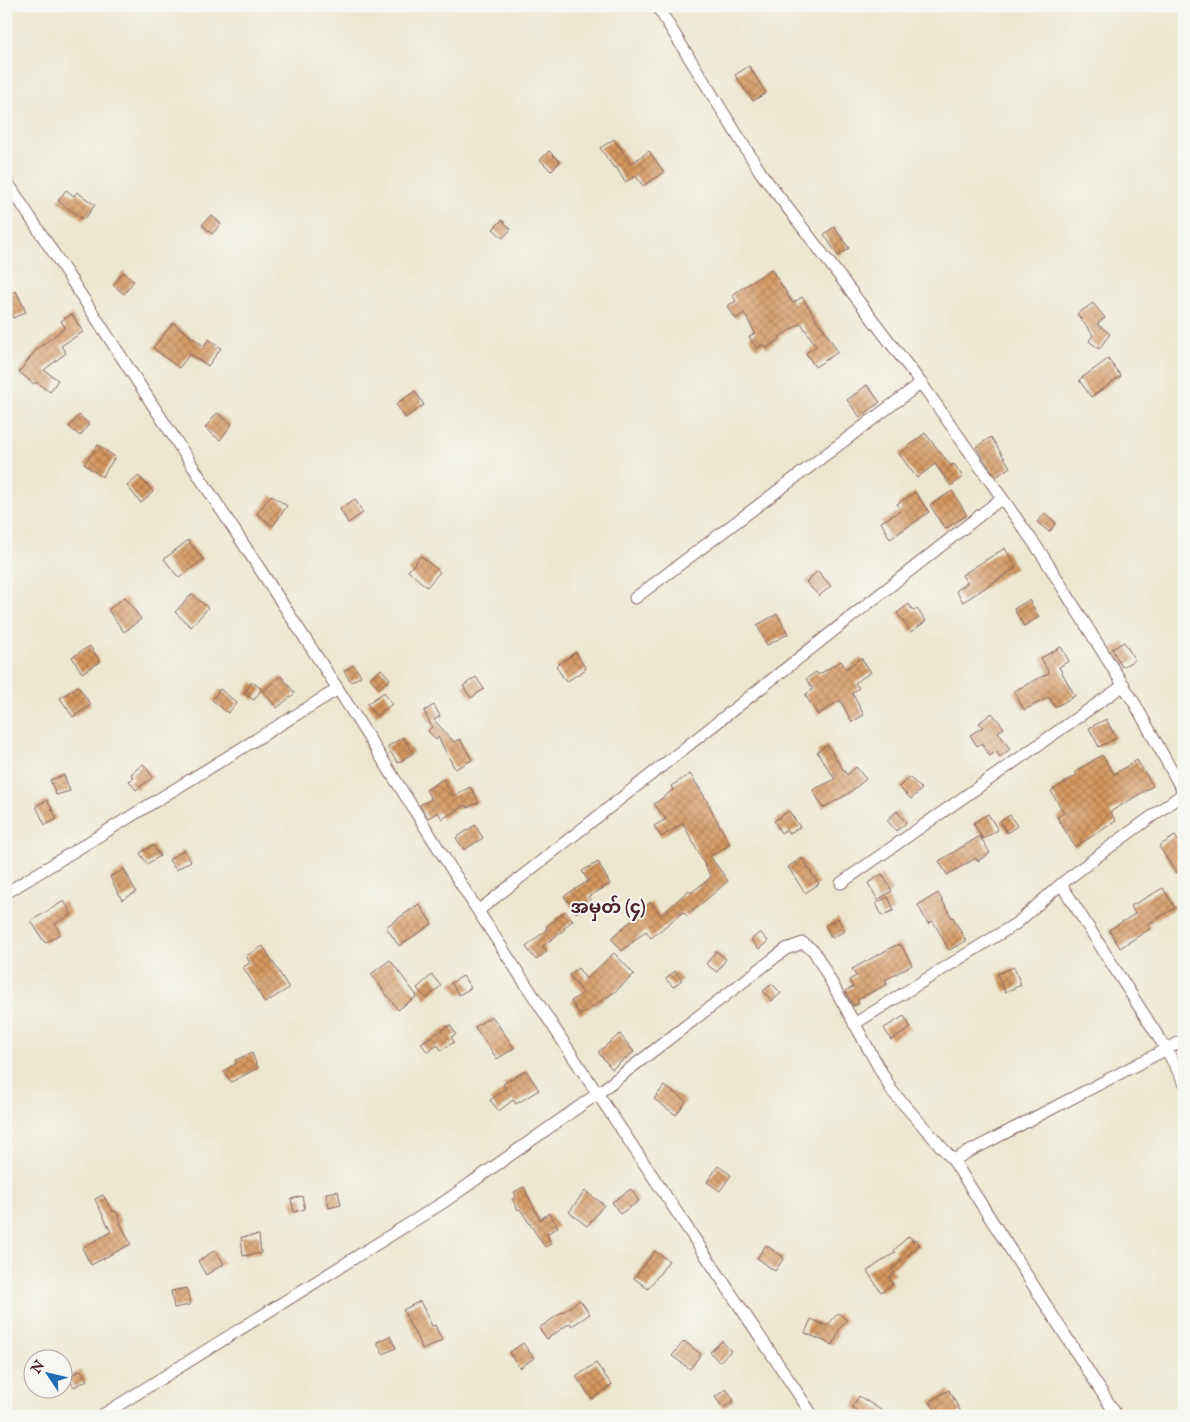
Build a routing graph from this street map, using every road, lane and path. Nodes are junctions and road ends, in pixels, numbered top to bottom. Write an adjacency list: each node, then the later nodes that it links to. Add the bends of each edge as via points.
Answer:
1 (657, 6): 3 (street, via 761,173)
2 (6, 180): 7 (street)
3 (921, 383): 4 (street); 5 (street)
4 (1002, 498): 6 (street, via 1043,556); 12 (street)
5 (635, 598)
6 (1124, 685): 8 (street); 9 (street)
7 (338, 689): 11 (street); 12 (street)
8 (1184, 793): 10 (street)
9 (841, 883)
10 (1061, 884): 13 (street, via 1018,923); 15 (street)
11 (6, 893)
12 (478, 911): 17 (street)
13 (854, 1024): 17 (street, via 814,952 803,943 786,949); 18 (street, via 892,1091)
14 (1184, 1040): 15 (street)
15 (1166, 1049): 16 (street); 18 (street)
16 (1184, 1082)
17 (597, 1094): 19 (street, via 444,1202); 20 (street)
18 (953, 1160): 21 (street)
19 (101, 1416)
20 (813, 1416)
21 (1117, 1416)

